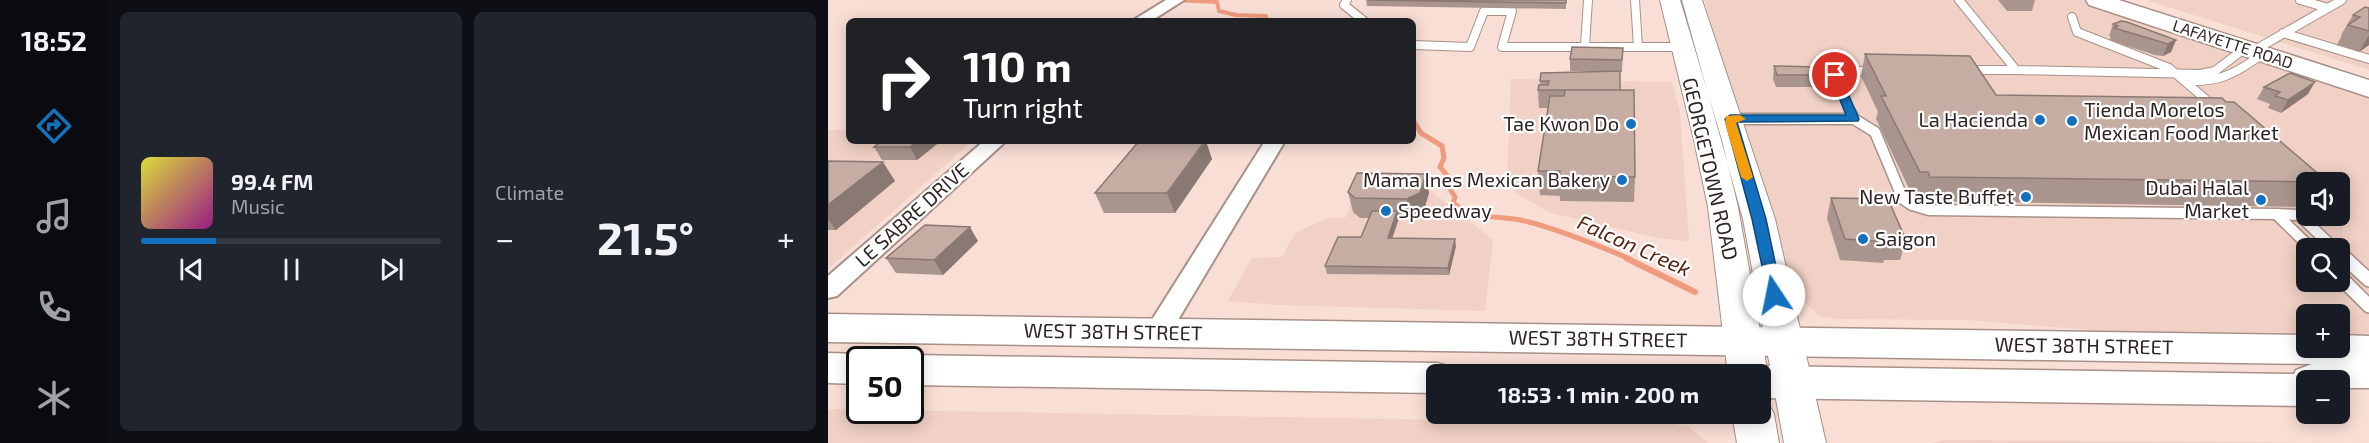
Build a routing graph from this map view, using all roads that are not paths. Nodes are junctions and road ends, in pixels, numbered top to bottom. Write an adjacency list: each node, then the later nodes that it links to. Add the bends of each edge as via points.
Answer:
1 (1347, 0): 15 (lane, via 1344,5)
2 (1588, 0): 18 (lane)
3 (1635, 0): 19 (lane)
4 (1670, 0): 20 (main road, GEORGETOWN ROAD)
5 (1692, 0): 30 (main road, GEORGETOWN ROAD)
6 (1959, 0): 24 (lane)
7 (2097, 0): 16 (main road, LAFAYETTE ROAD)
8 (2129, 0): 16 (main road, LAFAYETTE ROAD)
9 (2300, 0): 12 (lane)
10 (2342, 0): 12 (lane)
11 (1172, 3): 14 (street)
12 (2328, 8): 16 (lane)
13 (2072, 17): 25 (lane, via 2077,32 2088,39 2160,64)
14 (1145, 18)
15 (1360, 18)
16 (2267, 42): 21 (lane); 25 (lane, via 2240,52 2215,71); 26 (main road, LAFAYETTE ROAD); 27 (lane, via 2257,58 2229,78); 28 (main road, LAFAYETTE ROAD)
17 (1416, 45): 18 (lane, via 1470,47 1484,11 1512,11 1502,47)
18 (1585, 46): 19 (lane)
19 (1638, 47): 20 (lane)
20 (1682, 47): 30 (main road, GEORGETOWN ROAD)
21 (2369, 59)
22 (1888, 70): 31 (lane, via 1835,75)
23 (1950, 70): 24 (lane, via 1974,74)
24 (2016, 70): 25 (lane)
25 (2177, 74): 27 (lane)
26 (2369, 76)
27 (2186, 81): 29 (lane, via 2226,116)
28 (2369, 89)
29 (2214, 116)
30 (1716, 119): 31 (lane); 47 (main road, GEORGETOWN ROAD, via 1759,219); 49 (main road, GEORGETOWN ROAD)
31 (1854, 119): 34 (lane, via 1875,132 1904,199 1929,210)
32 (993, 144): 42 (street, LE SABRE DRIVE)
33 (1273, 144): 45 (street)
34 (2276, 214): 35 (lane); 37 (lane)
35 (2296, 215)
36 (2314, 226): 38 (lane)
37 (2301, 238)
38 (2325, 238)
39 (2350, 262): 40 (lane)
40 (2369, 280)
41 (2350, 287): 43 (lane)
42 (828, 290)
43 (2369, 306)
44 (828, 328): 45 (main road, WEST 38TH STREET)
45 (1156, 333): 46 (main road, WEST 38TH STREET)
46 (1273, 334): 49 (main road, WEST 38TH STREET); 53 (main road, via 1208,352 1085,354)
47 (1784, 342): 48 (main road, WEST 38TH STREET); 49 (main road, WEST 38TH STREET); 57 (main road, GEORGETOWN ROAD)
48 (2369, 350)
49 (1746, 358)
50 (828, 368): 51 (main road)
51 (846, 369)
52 (924, 370): 53 (main road, WEST 38TH STREET)
53 (1050, 373): 56 (main road, WEST 38TH STREET)
54 (2350, 374): 55 (main road, WEST 38TH STREET)
55 (2369, 374)
56 (1426, 378)
57 (1777, 382): 58 (main road, WEST 38TH STREET); 63 (main road, GEORGETOWN ROAD)
58 (2296, 386)
59 (2350, 390): 60 (main road)
60 (2369, 391)
61 (1755, 424): 62 (main road)
62 (1758, 443)
63 (1805, 443)

